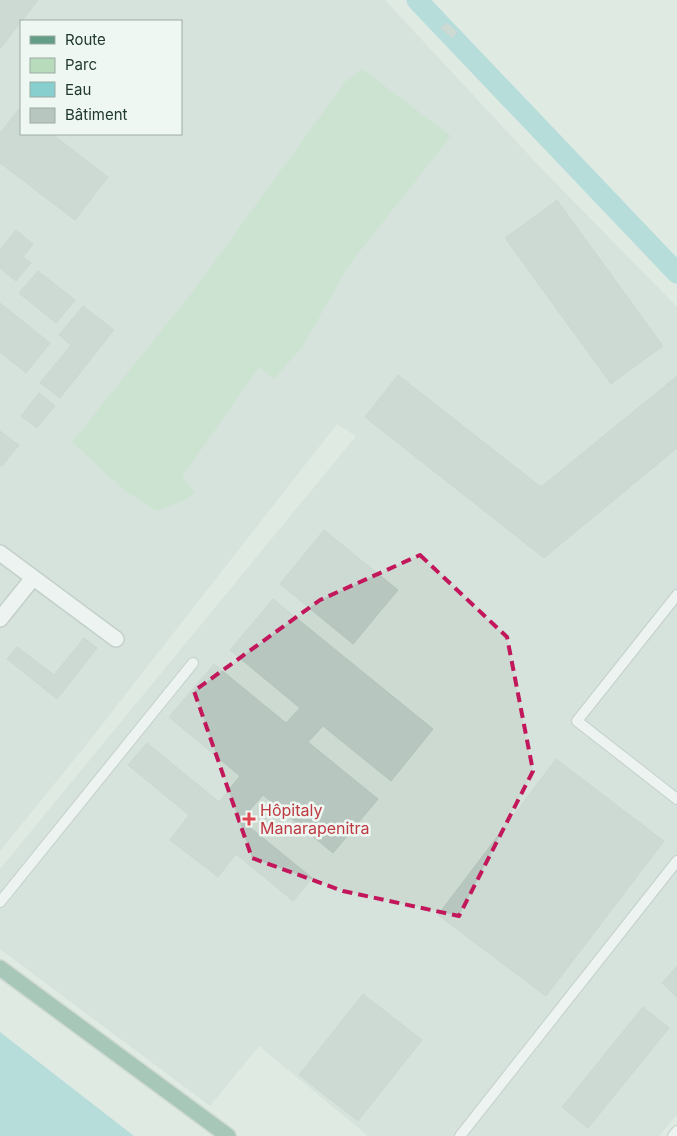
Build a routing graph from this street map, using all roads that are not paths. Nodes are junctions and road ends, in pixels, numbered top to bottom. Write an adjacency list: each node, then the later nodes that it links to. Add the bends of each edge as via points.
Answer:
1 (0, 552): 2 (street)
2 (33, 578): 4 (street); 5 (street)
3 (677, 595): 7 (lane, via 577,722)
4 (0, 619)
5 (116, 639)
6 (193, 663): 9 (lane)
7 (677, 799)
8 (677, 860): 13 (lane)
9 (0, 902)
10 (0, 968): 12 (main road)
11 (677, 1131): 14 (lane)
12 (228, 1136)
13 (460, 1136)
14 (672, 1136)

